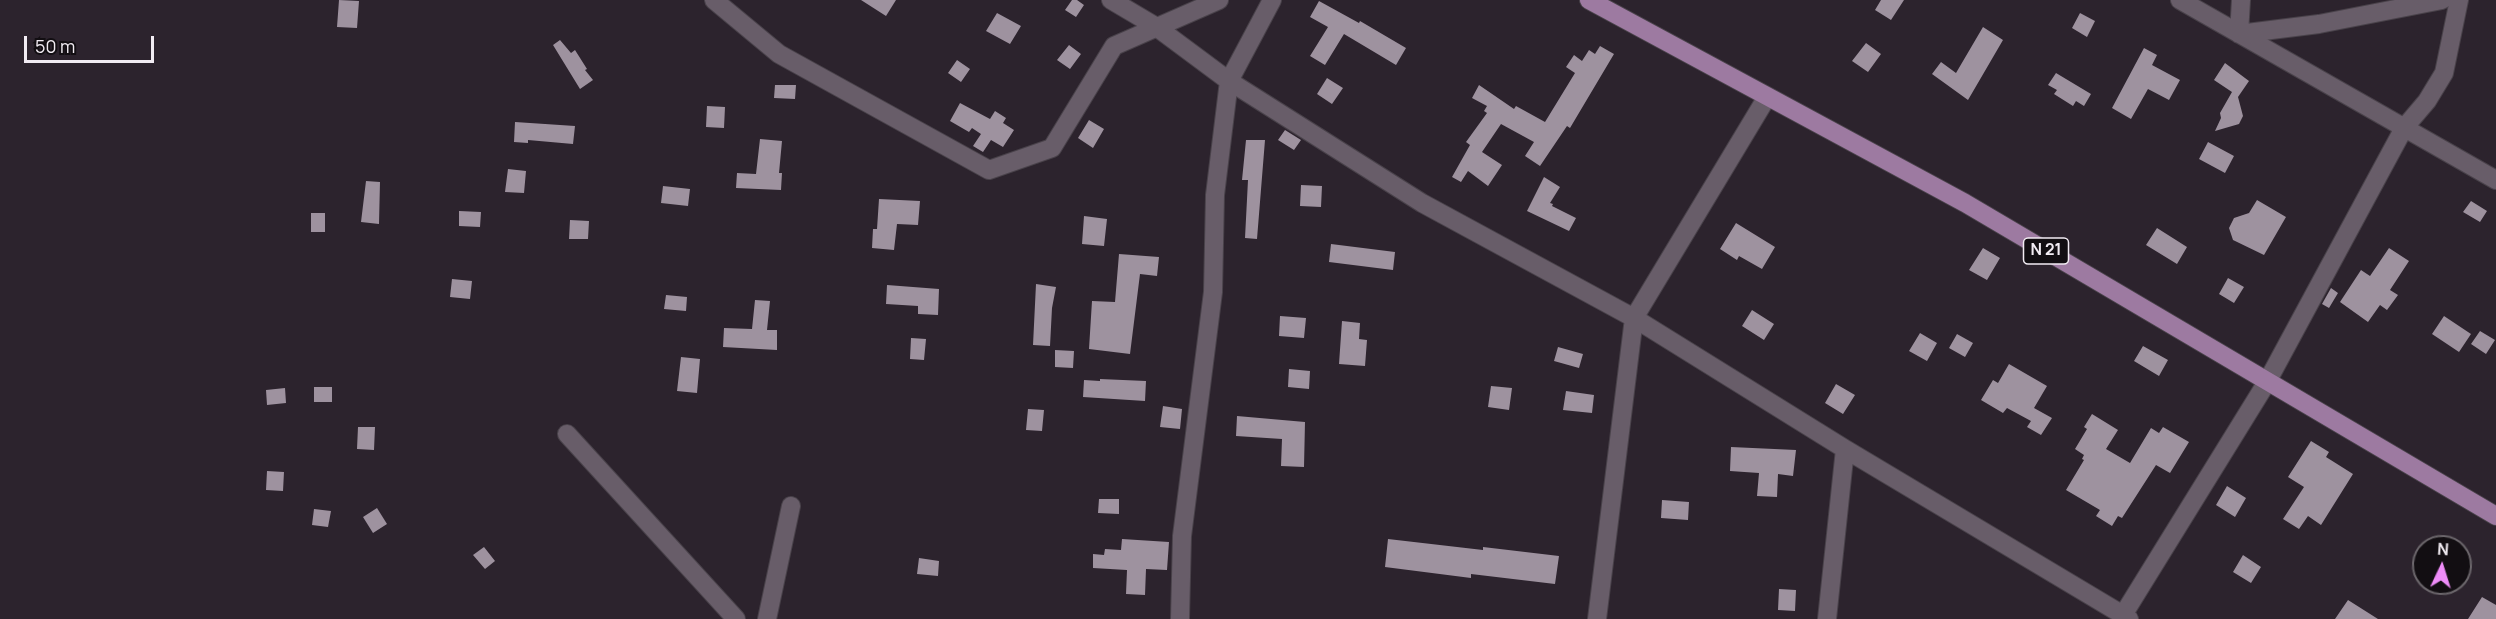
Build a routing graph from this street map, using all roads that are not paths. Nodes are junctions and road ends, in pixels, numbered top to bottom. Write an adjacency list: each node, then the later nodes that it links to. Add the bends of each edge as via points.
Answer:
1 (714, 0): 10 (street, via 779,54 989,170 1052,148 1114,46)
2 (1111, 0): 10 (street)
3 (1219, 0): 10 (street)
4 (1272, 0): 12 (street)
5 (1589, 0): 13 (main road, N 21)
6 (2180, 0): 11 (street)
7 (2241, 0): 11 (street)
8 (2442, 0): 11 (street, via 2319,24)
9 (2459, 0): 14 (street, via 2444,73)
10 (1155, 26): 12 (street)
11 (2239, 34): 14 (street)
12 (1229, 81): 16 (street, via 1422,203); 25 (street, via 1215,195 1213,292 1182,536)
13 (1767, 97): 16 (street); 17 (main road, N 21, via 1965,203)
14 (2404, 128): 15 (street); 17 (street)
15 (2496, 180)
16 (1634, 318): 19 (street); 26 (street)
17 (2267, 382): 21 (main road, N 21); 22 (street)
18 (567, 434): 23 (street)
19 (1845, 449): 22 (street); 27 (street)
20 (791, 506): 24 (street)
21 (2496, 516)
22 (2126, 617)
23 (736, 619)
24 (767, 619)
25 (1180, 619)
26 (1597, 619)
27 (1827, 619)

